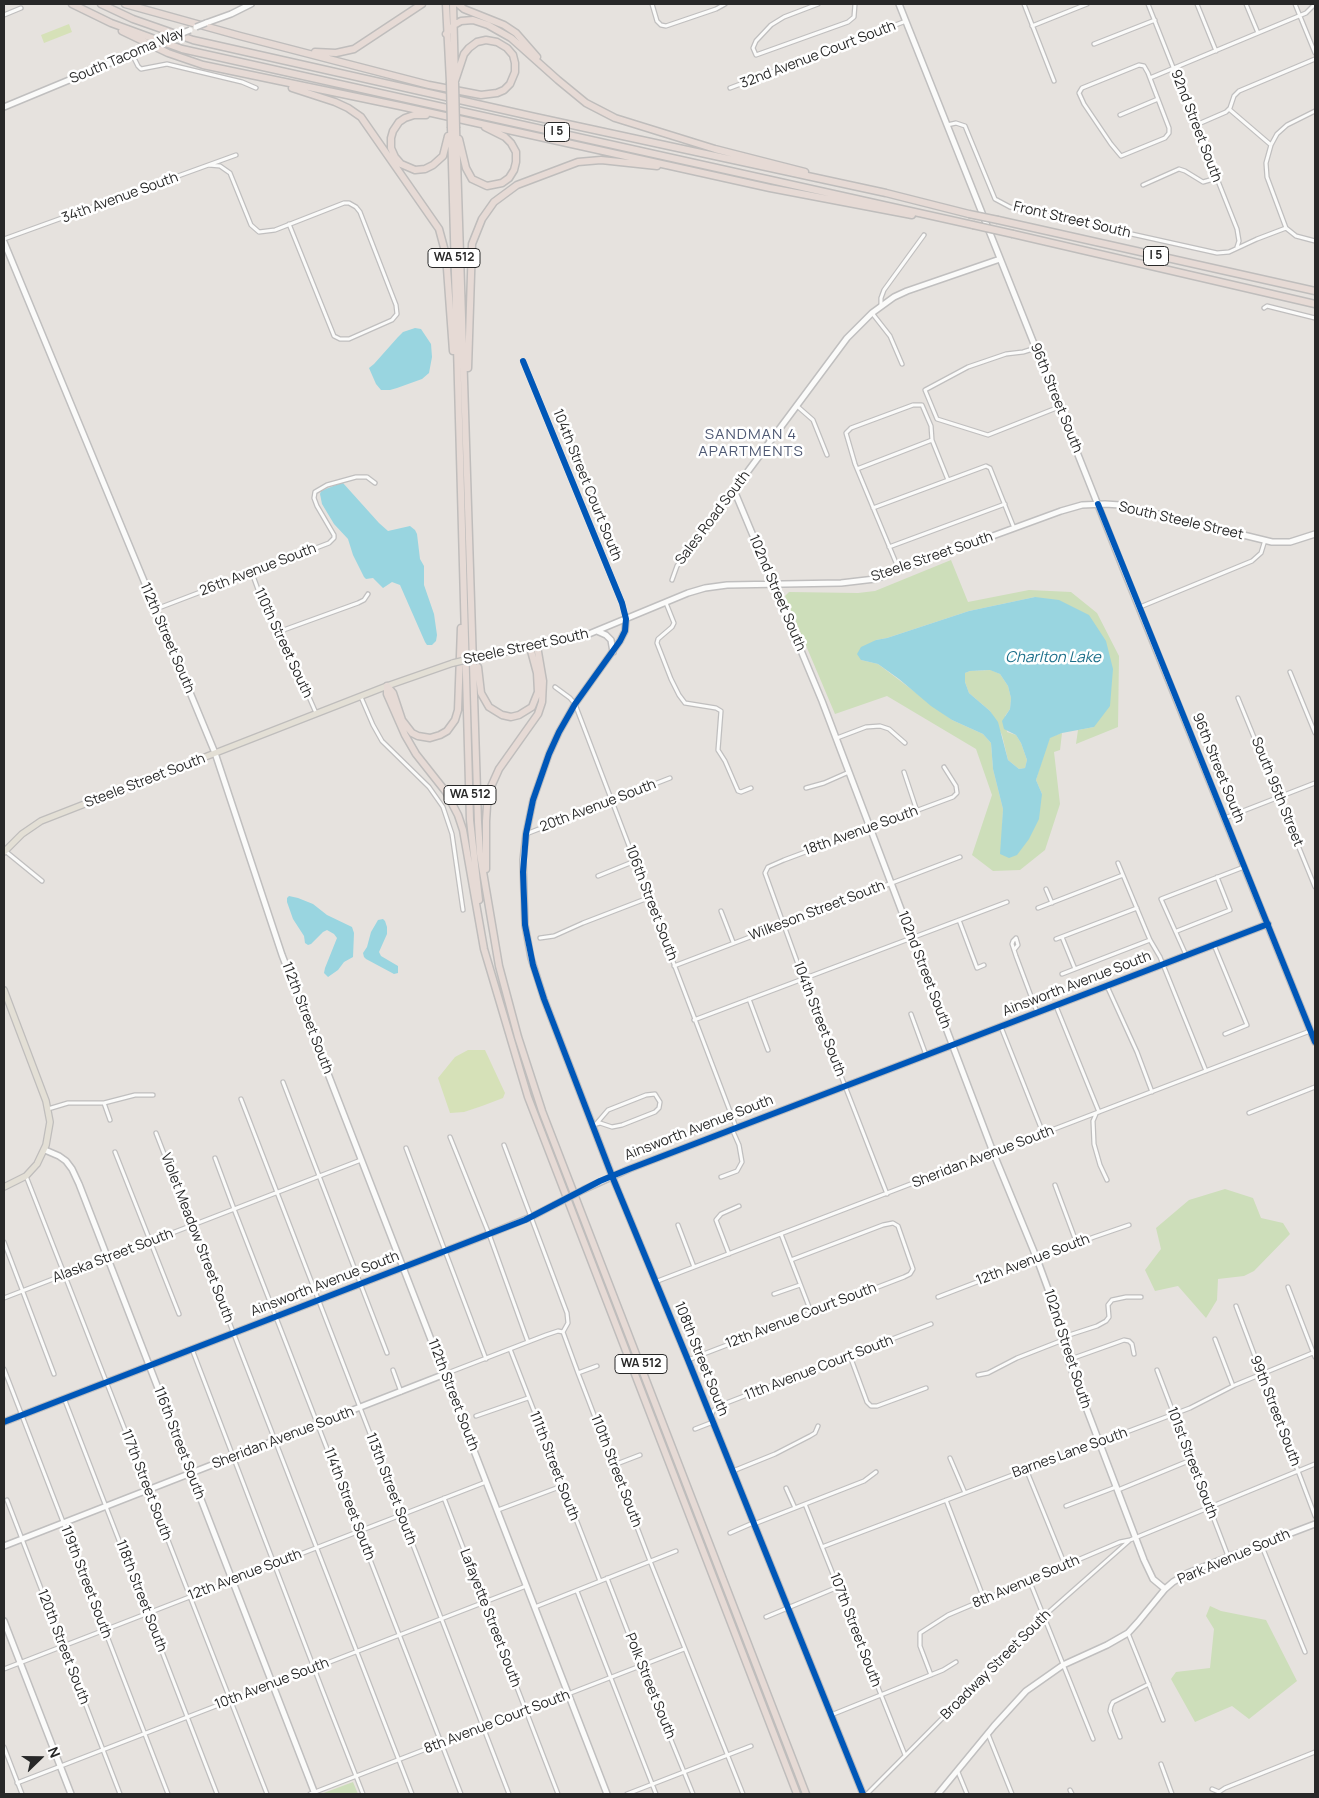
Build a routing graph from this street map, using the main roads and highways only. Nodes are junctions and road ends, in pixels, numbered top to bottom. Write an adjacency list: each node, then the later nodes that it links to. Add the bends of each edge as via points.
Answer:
1 (72, 4): 8 (highway, I 5)
2 (101, 4): 19 (highway, I 5, via 193,40)
3 (125, 4): 11 (highway)
4 (422, 4): 11 (highway, via 363,45 340,53 321,53)
5 (446, 4): 10 (highway, WA 512)
6 (453, 4): 9 (highway, WA 512)
7 (458, 4): 13 (highway, via 516,33)
8 (111, 23): 12 (highway, via 127,34 183,59); 20 (highway, I 5, via 182,50)
9 (454, 25): 10 (highway); 13 (highway, via 474,20 500,30); 14 (highway, WA 512)
10 (446, 34): 14 (highway, WA 512)
11 (240, 36): 14 (highway, via 429,85 481,95 497,93 507,87 515,75 514,58 508,48 497,42 477,42 464,54)
12 (270, 80): 15 (highway); 23 (highway, via 335,102 361,117 439,229 446,255 452,343)
13 (558, 80): 19 (highway, via 598,110 635,126)
14 (454, 82): 17 (highway, WA 512, bridge)
15 (442, 115): 16 (highway); 17 (highway, via 414,115 401,120 394,128 392,148 401,164 422,170 433,165 445,151)
16 (472, 122): 17 (highway, via 504,136 513,146 515,168 502,183 485,186 475,182 465,166); 18 (highway)
17 (454, 128): 23 (highway, WA 512)
18 (696, 171): 20 (highway, via 882,210); 23 (highway, via 601,160 584,162 517,185 496,199 482,219 472,244 469,359)
19 (886, 194): 21 (highway, I 5, bridge)
20 (963, 223): 22 (highway, I 5, bridge)
21 (1315, 291)
22 (1315, 304)
23 (462, 388): 24 (highway, WA 512); 25 (highway, WA 512)
24 (472, 602): 26 (highway, via 481,693 489,707 498,714 520,715 536,700 539,684); 29 (highway, WA 512, via 478,822)
25 (464, 604): 27 (highway, via 458,710 449,729 430,738 414,735 402,720); 30 (highway, WA 512, via 470,820 478,895)
26 (533, 646): 27 (main road, Steele Street South, bridge, via 453,663); 29 (highway, via 543,688 540,708 498,769 488,799)
27 (387, 686): 28 (main road, Steele Street South, via 41,822); 30 (highway, via 387,694 410,745 446,792 460,820 484,949)
28 (4, 851)
29 (487, 895): 33 (highway, WA 512, via 499,966 542,1111)
30 (495, 985): 34 (highway, WA 512, via 528,1097)
31 (4, 990): 32 (main road, via 48,1109 49,1133 37,1164 26,1176)
32 (4, 1187)
33 (780, 1724): 35 (highway, WA 512); 36 (highway)
34 (796, 1794)
35 (806, 1794)
36 (811, 1794)

